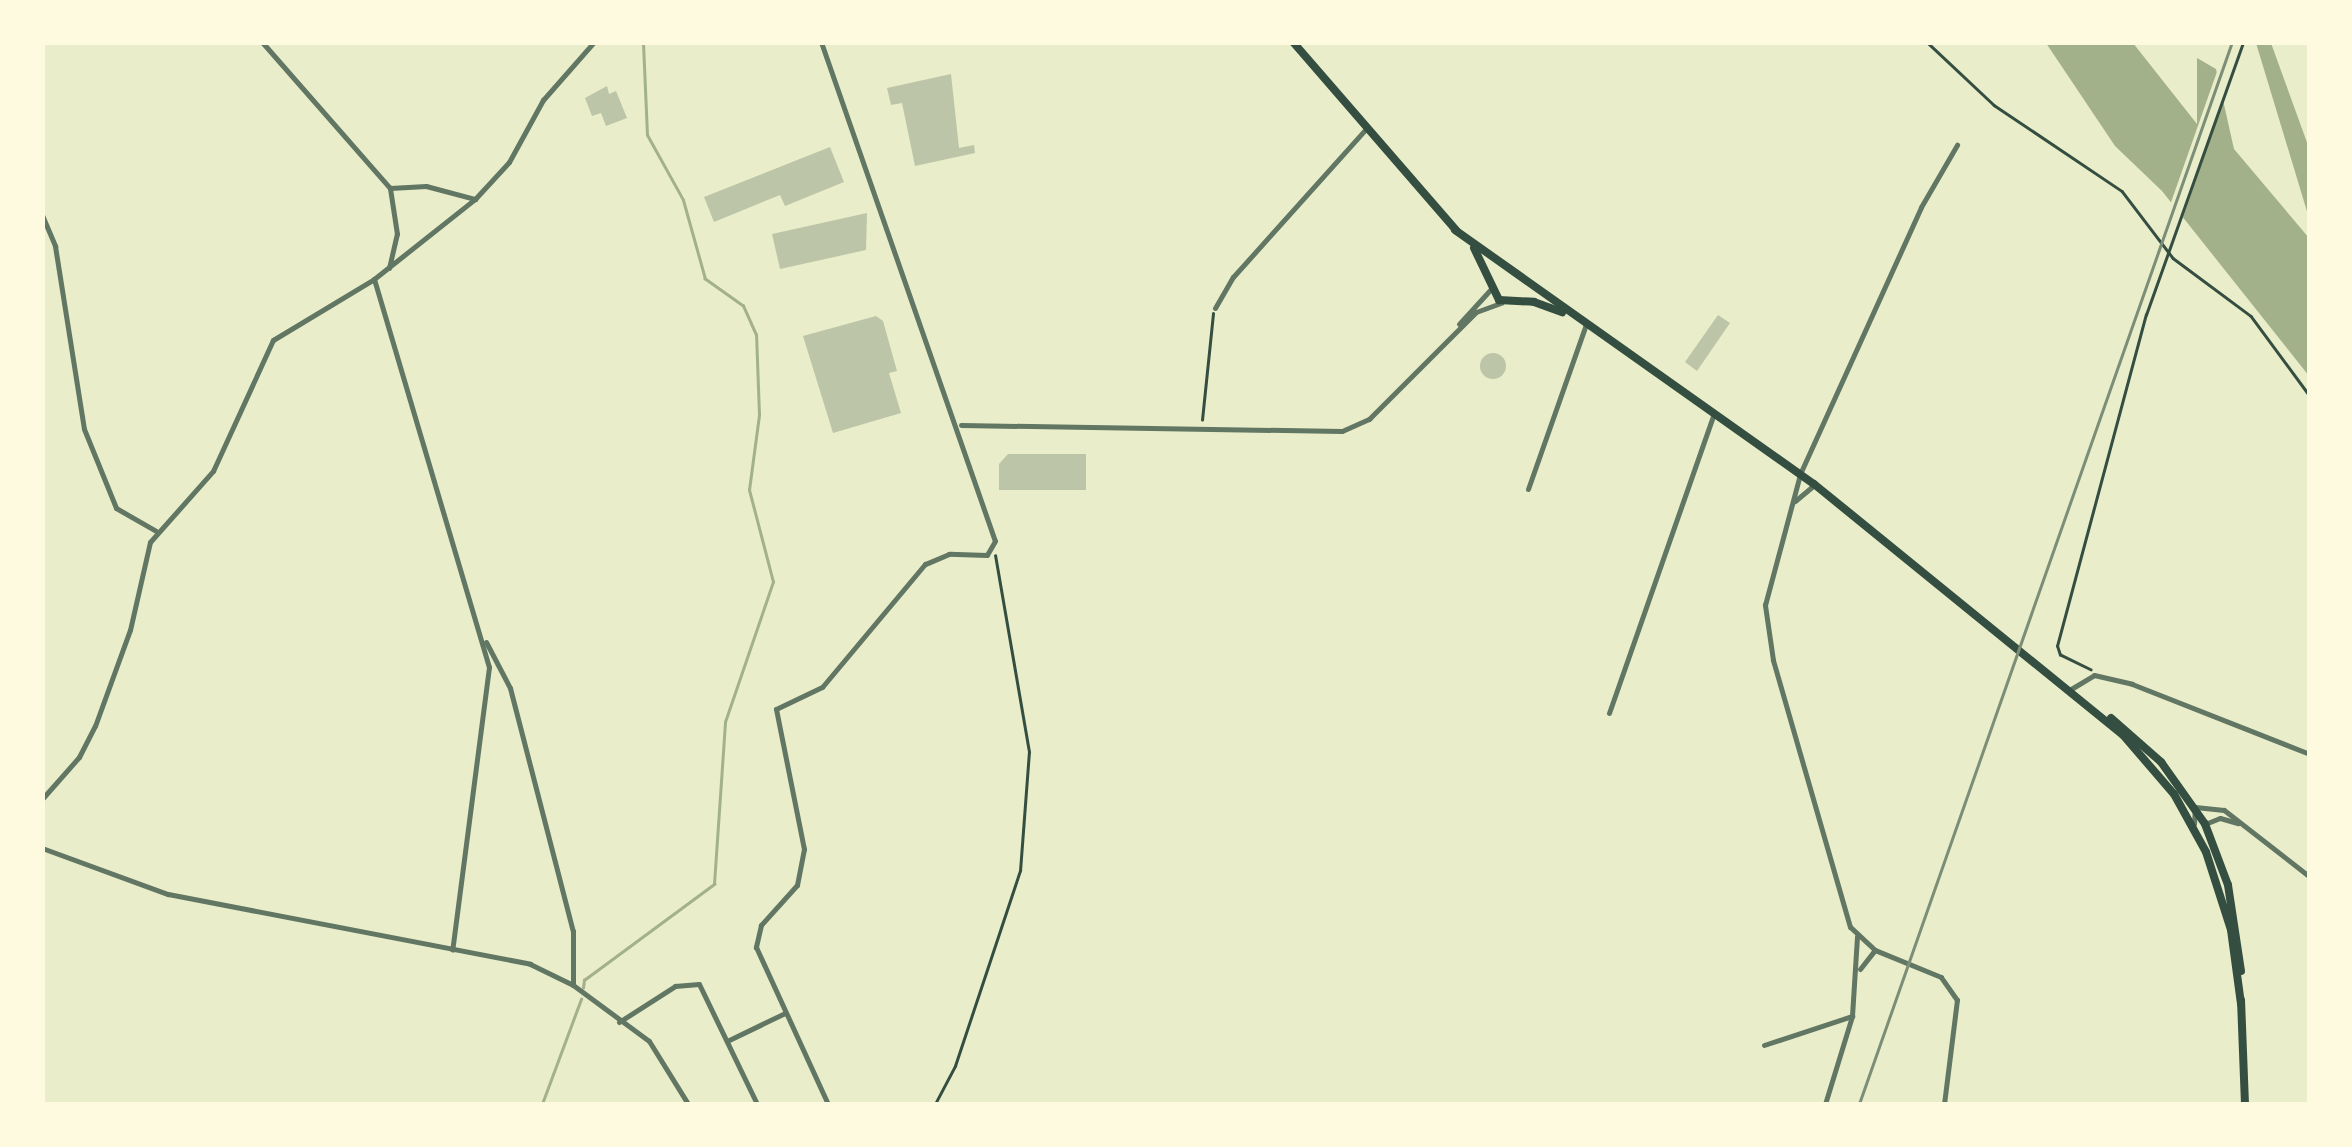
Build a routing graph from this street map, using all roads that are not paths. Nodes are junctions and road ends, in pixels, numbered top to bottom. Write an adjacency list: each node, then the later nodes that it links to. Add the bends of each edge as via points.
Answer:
1 (262, 42): 7 (street)
2 (594, 42): 8 (street, via 542,100 509,162)
3 (821, 42): 23 (street)
4 (1293, 42): 5 (main road)
5 (1366, 129): 10 (main road); 18 (street, via 1233,277)
6 (1957, 145): 24 (street, via 1921,206)
7 (390, 188): 8 (street, via 426,186); 11 (street, via 397,234)
8 (475, 199): 11 (street)
9 (42, 215): 28 (street, via 54,246 84,429 116,508)
10 (1456, 230): 12 (main road); 15 (main road, via 1475,248)
11 (389, 268): 13 (street)
12 (1512, 269): 14 (main road); 15 (main road, via 1496,273)
13 (374, 278): 28 (street, via 274,340 213,470); 29 (street, via 451,554)
14 (1525, 282): 16 (main road); 19 (main road)
15 (1491, 286): 17 (main road); 21 (street)
16 (1518, 300): 17 (main road); 19 (main road)
17 (1504, 302): 21 (street, via 1476,312)
18 (1214, 308)
19 (1576, 317): 20 (main road)
20 (1586, 324): 22 (main road); 26 (street)
21 (1451, 334): 23 (street, via 1356,426 1328,433)
22 (1714, 414): 24 (main road); 31 (street)
23 (960, 426): 47 (street, via 994,549 926,564 822,687 776,709 800,822 802,870 756,940)
24 (1800, 474): 25 (main road); 27 (street)
25 (1814, 484): 27 (street); 30 (main road)
26 (1528, 490)
27 (1792, 502): 41 (street, via 1766,583 1767,627 1845,913)
28 (156, 531): 34 (street, via 95,726 79,757)
29 (484, 640): 42 (street, via 490,692); 45 (street, via 510,688 572,931)
30 (2071, 688): 32 (street, via 2094,675); 33 (main road); 35 (main road, via 2128,730)
31 (1609, 714)
32 (2310, 754)
33 (2154, 766): 35 (street); 38 (main road)
34 (42, 799)
35 (2193, 809): 36 (main road); 37 (street, via 2224,810); 38 (street)
36 (2205, 824): 37 (street, via 2220,818); 46 (main road, via 2238,928)
37 (2242, 824): 40 (street)
38 (2194, 827): 46 (main road, via 2224,902)
39 (42, 848): 42 (street, via 168,894)
40 (2310, 877)
41 (1857, 936): 43 (street); 44 (street)
42 (452, 950): 45 (street, via 530,964)
43 (1875, 950): 44 (street); 56 (street, via 1930,971 1953,990 1956,1032)
44 (1860, 969): 48 (street)
45 (573, 984): 49 (street)
46 (2241, 1004): 57 (main road)
47 (786, 1013): 50 (street); 54 (street)
48 (1852, 1016): 51 (street); 55 (street)
49 (619, 1022): 50 (street, via 692,981 702,988); 52 (street, via 657,1050)
50 (727, 1040): 53 (street)
51 (1764, 1045)
52 (688, 1104)
53 (757, 1104)
54 (828, 1104)
55 (1825, 1104)
56 (1944, 1104)
57 (2246, 1104)

